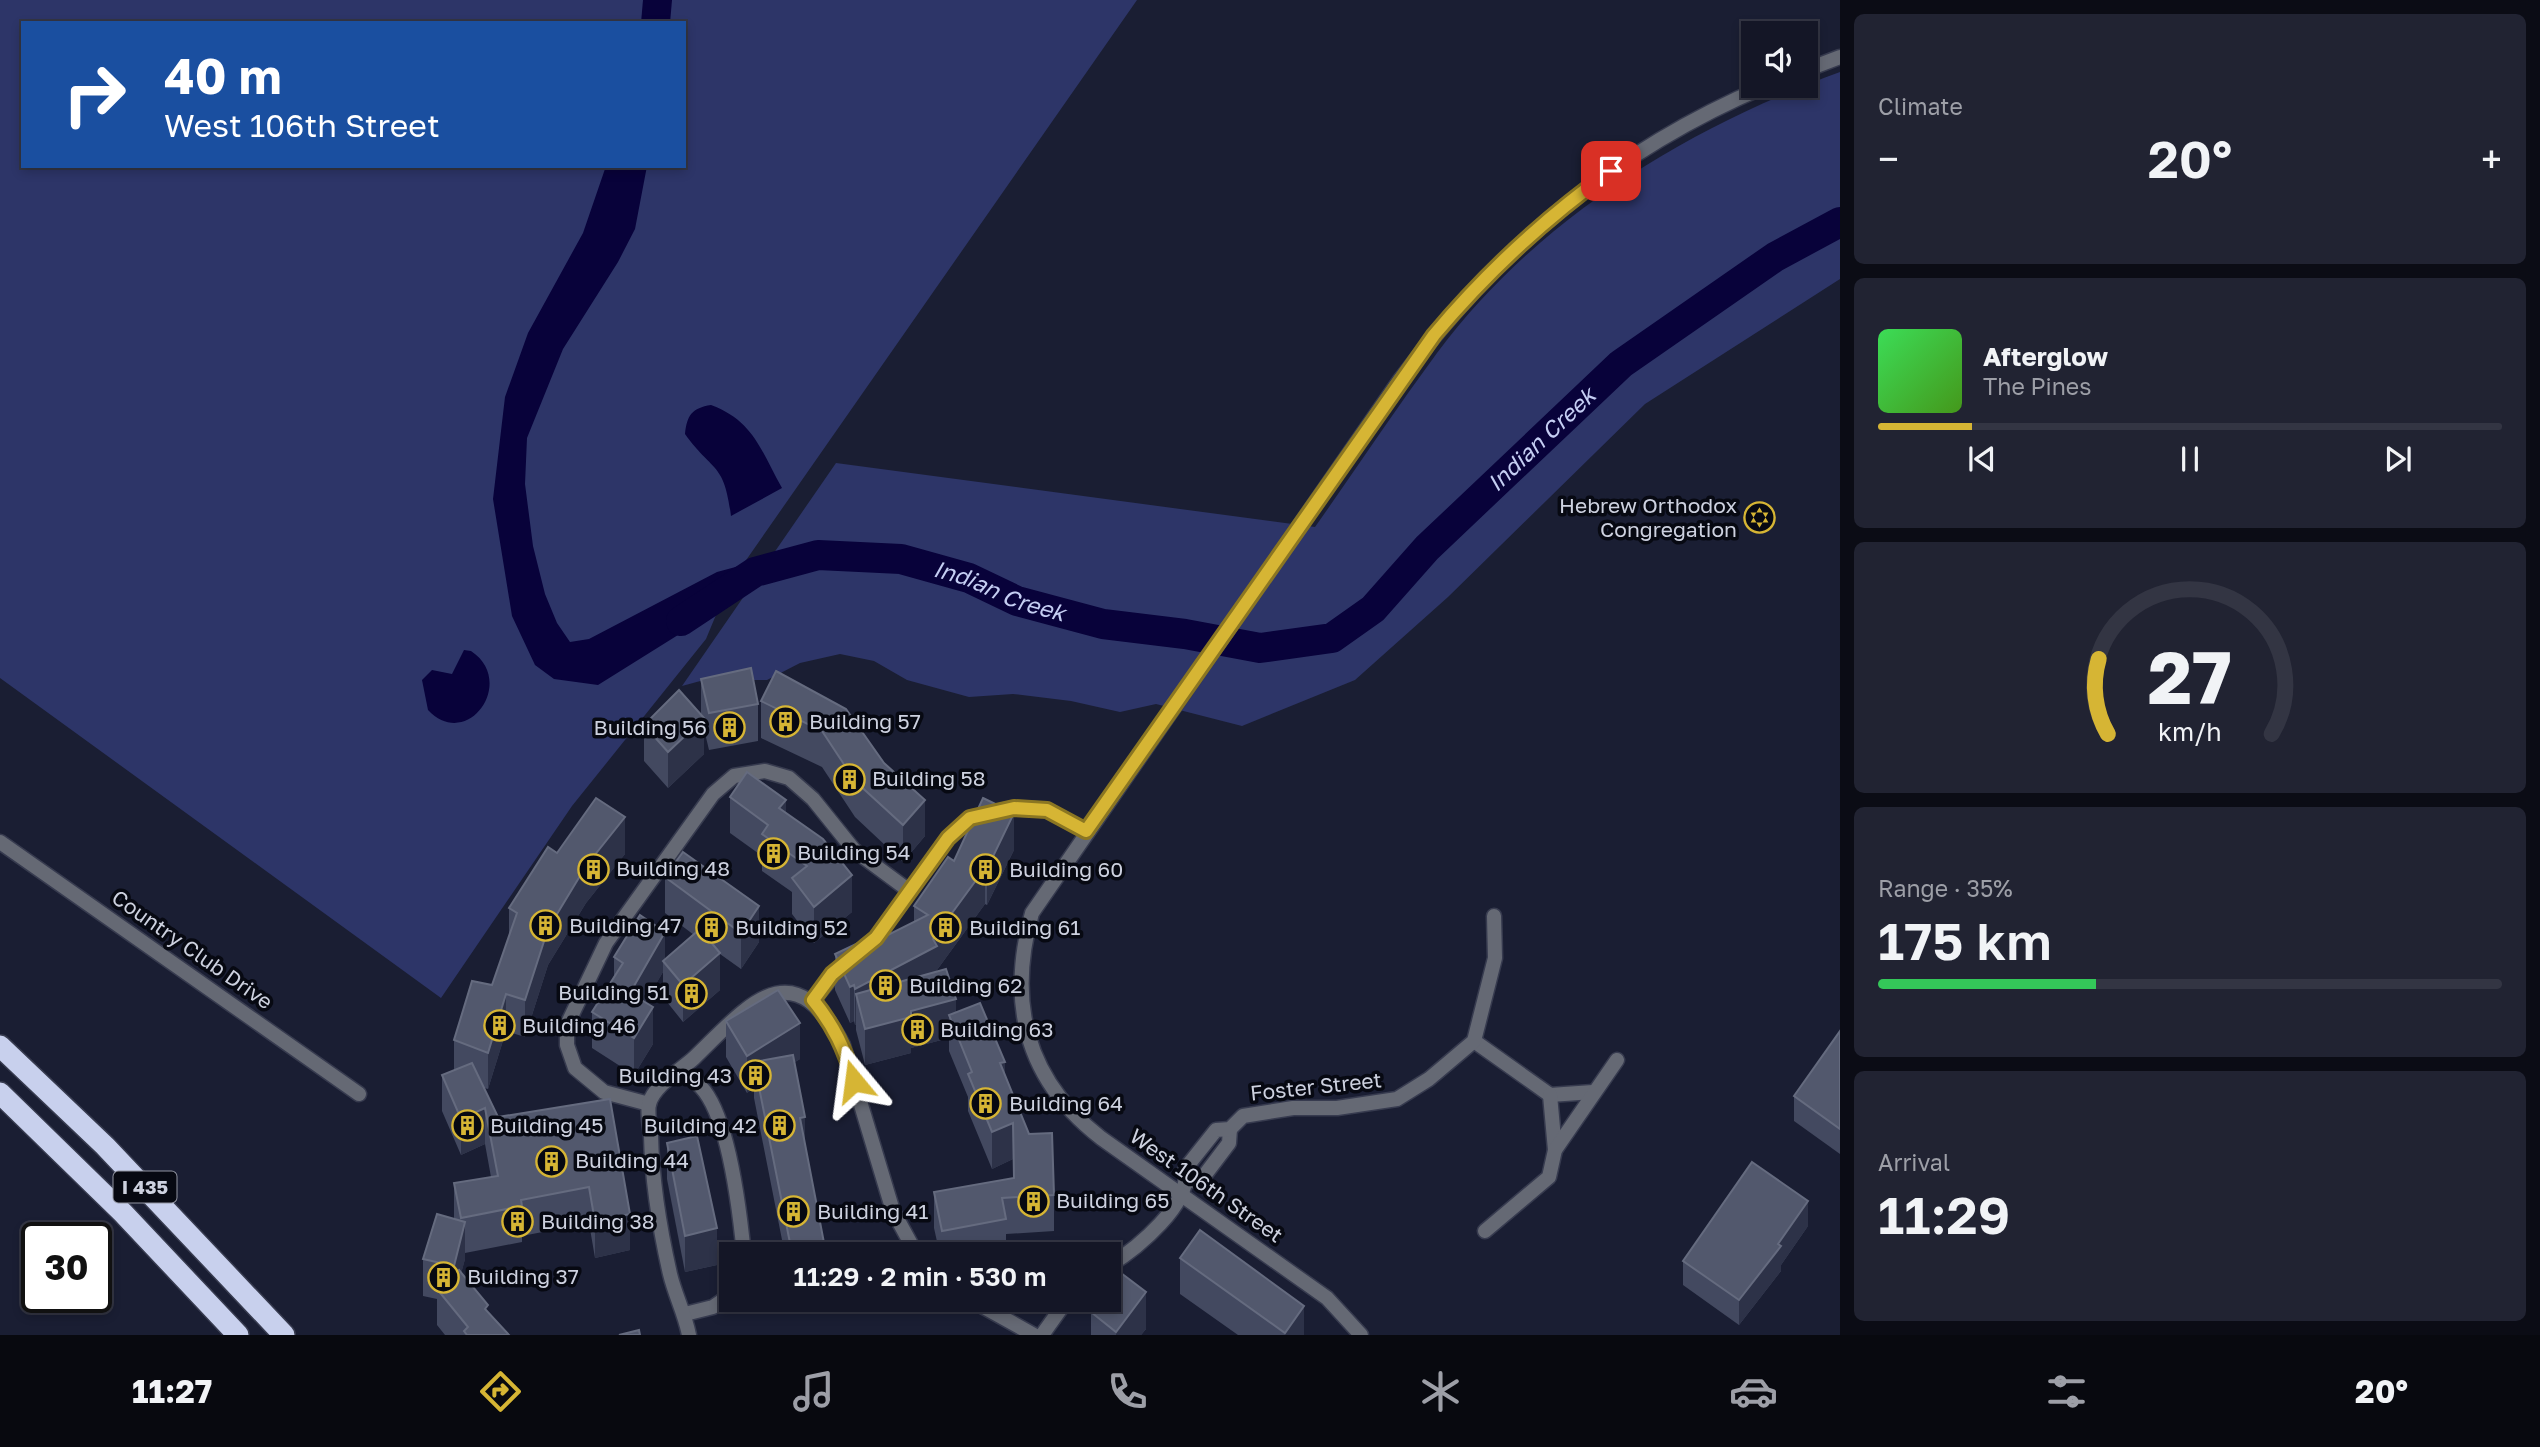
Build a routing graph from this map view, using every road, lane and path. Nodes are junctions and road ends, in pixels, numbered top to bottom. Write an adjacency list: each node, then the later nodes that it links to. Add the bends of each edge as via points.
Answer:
1 (1840, 57): 2 (street)
2 (1818, 65)
3 (1741, 97): 4 (street, West 106th Street, via 1626,160 1532,231 1488,273 1400,380)
4 (1086, 831): 6 (street, via 1047,810 1014,808 970,818 948,838); 19 (street, West 106th Street, via 1032,913 1021,959 1024,1022 1037,1062 1068,1110)
5 (0, 842): 15 (street, Country Club Drive)
6 (908, 890): 8 (street, via 876,938 832,974); 17 (street, via 854,850 813,799 789,778 765,771 734,776 713,794 606,943 567,1025 567,1045 575,1068 604,1092)
7 (1494, 916): 9 (street, via 1495,958)
8 (813, 1000): 12 (street, via 785,993 765,995 728,1022); 22 (street, via 843,1045 892,1211)
9 (1474, 1041): 16 (street); 19 (street, Foster Street, via 1397,1099 1243,1116 1230,1129 1229,1143 1201,1180 1188,1181)
10 (0, 1046): 29 (highway, I 435, via 105,1146)
11 (1617, 1060): 13 (street)
12 (678, 1071): 17 (street); 21 (street, via 701,1086 713,1105 730,1164)
13 (1593, 1092): 16 (street); 18 (street)
14 (0, 1093): 28 (highway, I 435, via 123,1213)
15 (359, 1094)
16 (1550, 1095): 18 (street)
17 (649, 1104): 27 (street, via 651,1151 670,1275)
18 (1555, 1150): 20 (street, via 1549,1177)
19 (1181, 1195): 23 (street, Foster Street, via 1149,1236); 33 (street, West 106th Street, via 1327,1298)
20 (1485, 1231)
21 (742, 1242)
22 (910, 1242)
23 (1121, 1257)
24 (719, 1303): 27 (street)
25 (993, 1312): 31 (street)
26 (1058, 1312): 32 (street)
27 (685, 1314): 30 (street)
28 (238, 1335)
29 (284, 1335)
30 (689, 1335)
31 (1034, 1335)
32 (1042, 1335)
33 (1361, 1335)

